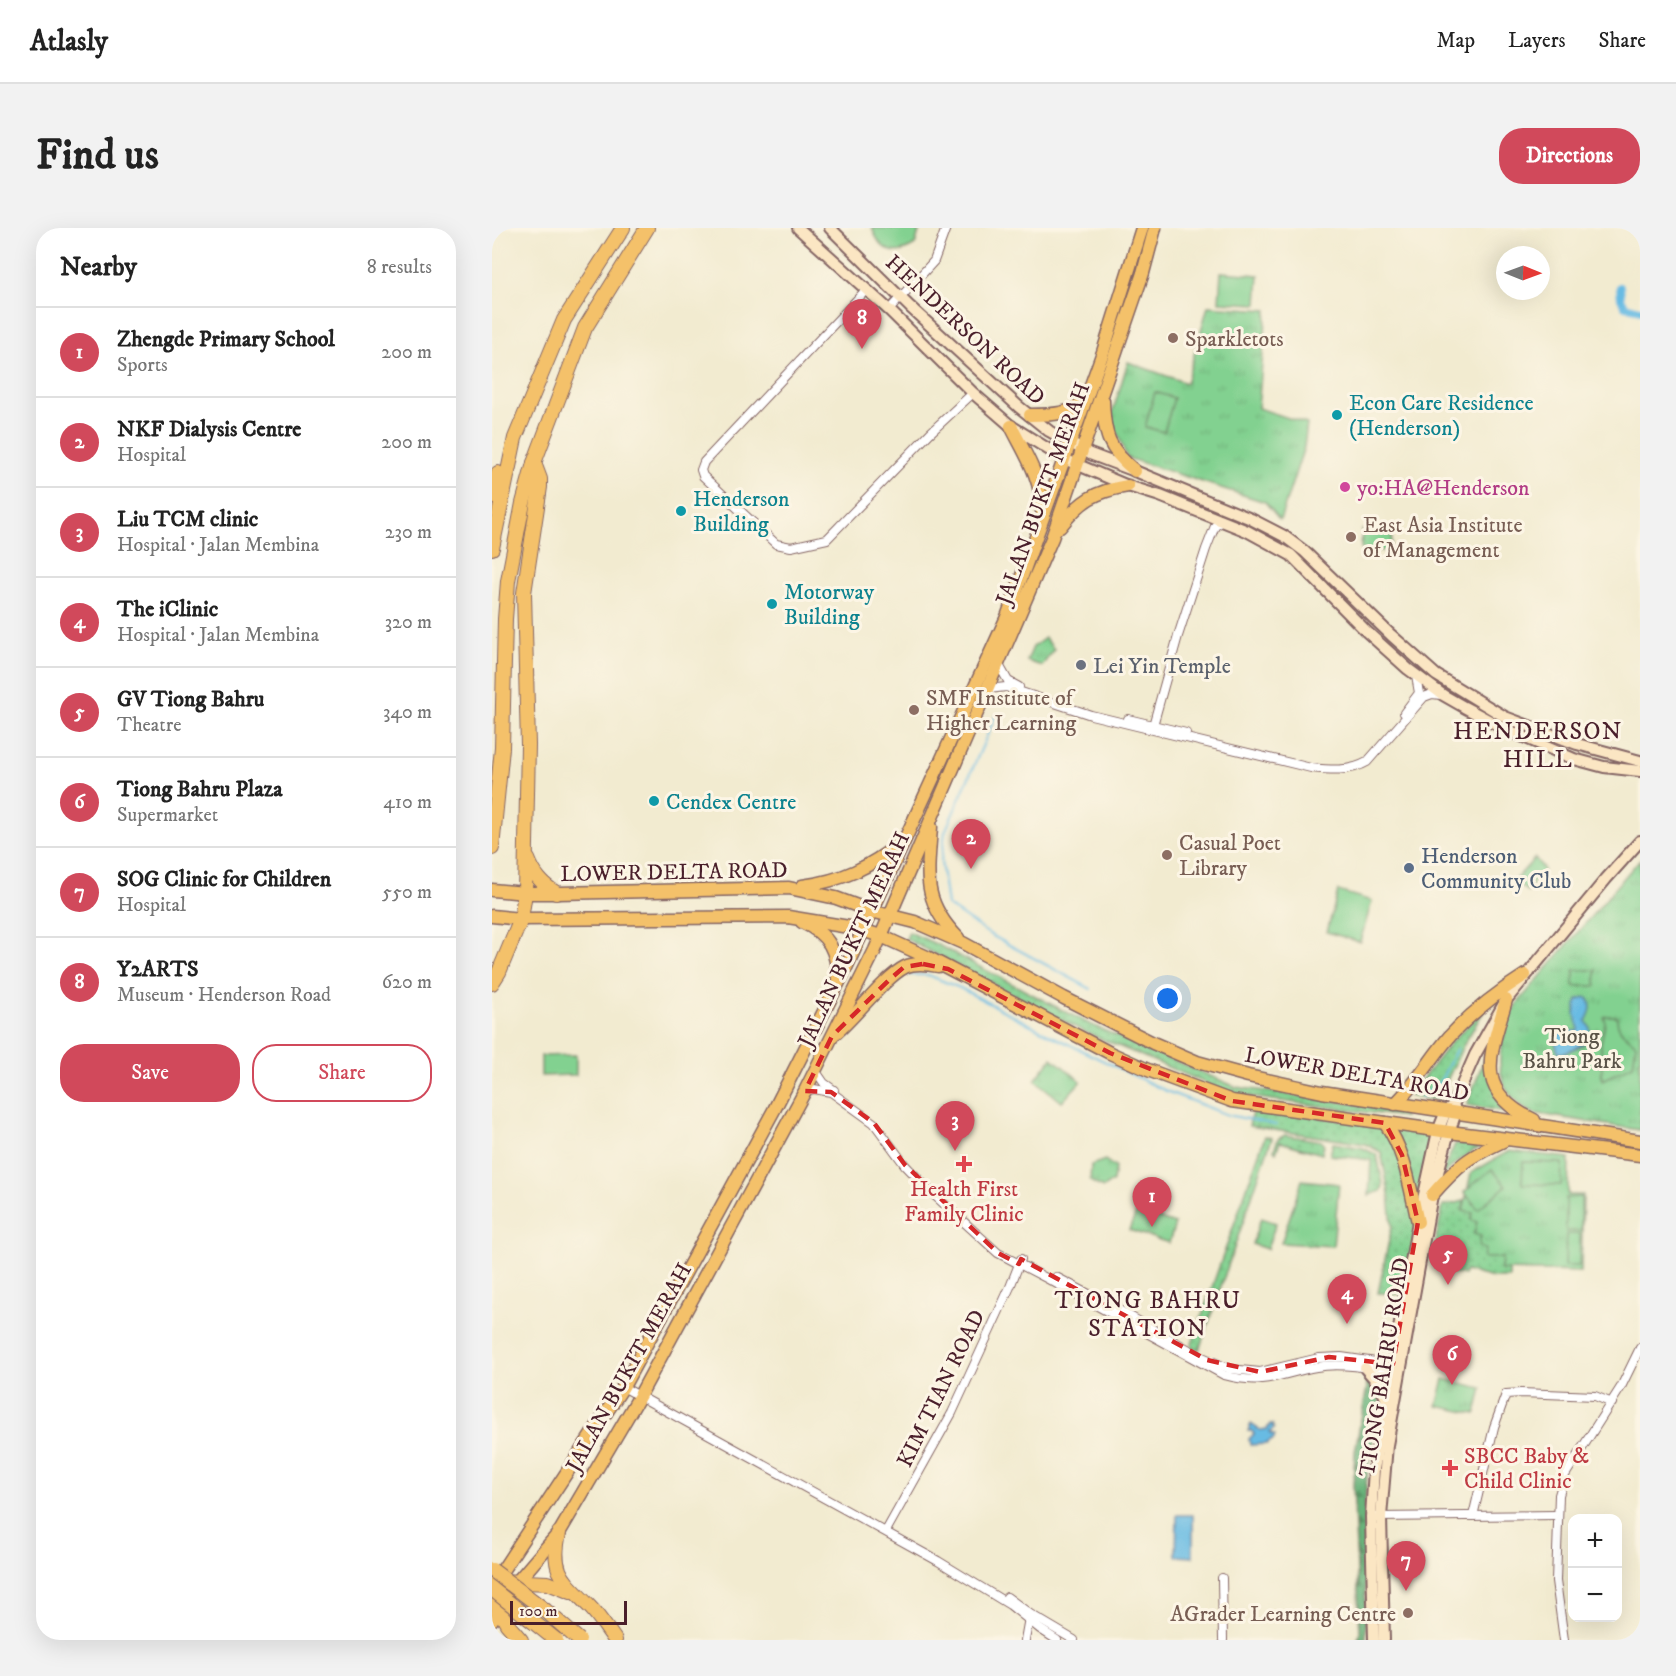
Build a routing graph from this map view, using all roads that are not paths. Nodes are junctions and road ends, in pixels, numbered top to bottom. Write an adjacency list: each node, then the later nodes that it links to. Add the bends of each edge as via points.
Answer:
1 (623, 228): 16 (highway, via 564,320)
2 (647, 228): 20 (highway, via 585,328)
3 (798, 228): 8 (main road, HENDERSON ROAD)
4 (830, 228): 9 (main road, HENDERSON ROAD)
5 (946, 228): 9 (street, via 934,261)
6 (1142, 228): 13 (main road, JALAN BUKIT MERAH)
7 (1155, 228): 12 (main road, JALAN BUKIT MERAH)
8 (866, 290): 10 (main road, HENDERSON ROAD); 11 (street, HENDERSON ROAD, via 704,462 703,476 717,491 776,544 791,547 827,539)
9 (901, 298): 10 (street); 14 (main road, HENDERSON ROAD)
10 (889, 310): 11 (main road, HENDERSON ROAD)
11 (973, 393): 15 (main road, HENDERSON ROAD)
12 (1102, 393): 18 (main road, JALAN BUKIT MERAH); 22 (main road, via 1105,431 1111,446)
13 (1086, 398): 14 (main road, via 1082,404 1060,413); 17 (main road, JALAN BUKIT MERAH)
14 (1030, 415): 17 (main road, HENDERSON ROAD)
15 (1011, 426): 19 (main road, HENDERSON ROAD); 26 (main road, via 1039,485)
16 (515, 438): 24 (highway); 29 (highway)
17 (1070, 444): 18 (main road, HENDERSON ROAD); 19 (main road, JALAN BUKIT MERAH)
18 (1083, 451): 21 (main road, JALAN BUKIT MERAH); 22 (main road, HENDERSON ROAD)
19 (1064, 459): 21 (main road, HENDERSON ROAD); 26 (main road, JALAN BUKIT MERAH)
20 (534, 463): 40 (highway, via 508,582 502,748); 41 (highway, via 540,487 524,593)
21 (1078, 465): 23 (main road, HENDERSON ROAD); 28 (main road, JALAN BUKIT MERAH)
22 (1135, 471): 35 (main road, HENDERSON ROAD, via 1284,536 1436,675 1505,717 1577,744)
23 (1128, 486): 25 (main road, HENDERSON ROAD); 28 (main road, via 1112,488 1078,505)
24 (492, 497)
25 (1209, 516): 27 (main road, HENDERSON ROAD); 34 (street, via 1211,525 1180,616)
26 (1042, 521): 38 (main road, JALAN BUKIT MERAH, via 1007,617)
27 (1223, 521): 31 (main road, HENDERSON ROAD, via 1290,555); 34 (street, via 1215,526 1203,557)
28 (1052, 538): 30 (main road, JALAN BUKIT MERAH)
29 (492, 548)
30 (999, 664): 32 (main road, JALAN BUKIT MERAH); 34 (street, via 1014,685)
31 (1416, 676): 33 (main road, HENDERSON ROAD); 34 (street, via 1419,693 1397,723 1365,758 1348,764 1312,764)
32 (988, 689): 34 (street, via 1013,689 1085,714); 37 (main road, JALAN BUKIT MERAH)
33 (1443, 695): 34 (street, via 1424,697 1367,762 1345,769 1311,768); 36 (main road, HENDERSON ROAD, via 1501,727 1574,759)
34 (1150, 728)
35 (1638, 761)
36 (1640, 771)
37 (931, 821): 48 (main road, JALAN BUKIT MERAH); 53 (main road, via 928,871 932,901 945,924)
38 (904, 841): 42 (main road, via 847,877); 46 (main road, JALAN BUKIT MERAH)
39 (1640, 842): 55 (main road, TIONG BAHRU ROAD)
40 (492, 843)
41 (526, 855): 44 (highway); 45 (highway, via 542,884)
42 (789, 888): 45 (main road, LOWER DELTA ROAD); 46 (main road, LOWER DELTA ROAD)
43 (494, 890): 44 (main road, LOWER DELTA ROAD)
44 (525, 893): 45 (main road, LOWER DELTA ROAD); 50 (highway)
45 (558, 893)
46 (872, 911): 48 (main road, LOWER DELTA ROAD); 51 (main road, JALAN BUKIT MERAH)
47 (492, 916): 50 (main road, LOWER DELTA ROAD)
48 (889, 916): 52 (main road, JALAN BUKIT MERAH); 53 (main road, LOWER DELTA ROAD, via 915,922)
49 (788, 917): 50 (main road, LOWER DELTA ROAD); 51 (main road, LOWER DELTA ROAD); 56 (main road, via 819,932 828,941 836,957)
50 (521, 919): 57 (highway)
51 (863, 930): 52 (main road, LOWER DELTA ROAD); 56 (main road, JALAN BUKIT MERAH)
52 (880, 936): 54 (main road, LOWER DELTA ROAD); 59 (main road, JALAN BUKIT MERAH)
53 (963, 943): 62 (main road, LOWER DELTA ROAD, via 1132,1033 1197,1062 1301,1088)
54 (948, 969): 59 (main road, via 922,964 904,967); 64 (main road, LOWER DELTA ROAD, via 1110,1053 1232,1101)
55 (1526, 975): 58 (main road, TIONG BAHRU ROAD); 62 (main road, via 1468,1017)
56 (838, 982): 77 (main road, JALAN BUKIT MERAH, via 774,1110)
57 (492, 983)
58 (1506, 1000): 63 (main road, TIONG BAHRU ROAD, via 1475,1055); 65 (main road, via 1490,1061 1494,1088 1509,1106)
59 (832, 1036): 60 (main road, JALAN BUKIT MERAH)
60 (815, 1070): 61 (main road, JALAN BUKIT MERAH); 72 (street, via 824,1083 876,1120 909,1163 967,1219)
61 (805, 1091): 72 (street, via 831,1092 874,1123 905,1165 932,1192 991,1248); 78 (main road, JALAN BUKIT MERAH)
62 (1395, 1104): 63 (main road, LOWER DELTA ROAD)
63 (1452, 1110): 65 (main road, LOWER DELTA ROAD); 66 (main road, TIONG BAHRU ROAD)
64 (1385, 1124): 66 (main road, LOWER DELTA ROAD); 71 (main road, via 1402,1155)
65 (1547, 1126): 68 (main road, LOWER DELTA ROAD)
66 (1443, 1131): 67 (main road, LOWER DELTA ROAD); 70 (main road, TIONG BAHRU ROAD); 71 (main road, TIONG BAHRU ROAD)
67 (1506, 1139): 69 (main road, LOWER DELTA ROAD); 70 (main road, via 1468,1159)
68 (1640, 1141)
69 (1640, 1155)
70 (1432, 1195): 76 (main road, TIONG BAHRU ROAD)
71 (1418, 1222): 76 (main road, TIONG BAHRU ROAD)
72 (1020, 1262): 74 (street); 84 (street, KIM TIAN ROAD, via 952,1413)
73 (1640, 1348): 79 (street)
74 (1206, 1363): 75 (street, via 1224,1375 1249,1380 1316,1367); 76 (street, via 1260,1372 1341,1357)
75 (1365, 1368): 76 (street); 80 (main road, via 1382,1386)
76 (1396, 1369): 80 (main road, TIONG BAHRU ROAD); 83 (main road, TIONG BAHRU ROAD)
77 (623, 1387): 78 (street); 87 (main road, JALAN BUKIT MERAH)
78 (639, 1397): 84 (street); 85 (main road, JALAN BUKIT MERAH)
79 (1612, 1402): 81 (street, via 1565,1475); 82 (street, via 1595,1396 1506,1394)
80 (1387, 1403): 83 (main road, TIONG BAHRU ROAD, via 1374,1469)
81 (1557, 1515): 82 (street); 104 (street, via 1556,1581)
82 (1473, 1516): 83 (street)
83 (1376, 1517): 102 (main road, TIONG BAHRU ROAD); 103 (main road, TIONG BAHRU ROAD)
84 (886, 1531): 91 (street, via 1019,1605)
85 (559, 1533): 88 (main road, JALAN BUKIT MERAH); 89 (highway, via 556,1551 560,1575)
86 (1222, 1578): 101 (street)
87 (493, 1581): 88 (highway); 94 (highway, bridge); 95 (highway, bridge, via 545,1610)
88 (517, 1582): 89 (highway, via 548,1583); 90 (main road, JALAN BUKIT MERAH)
89 (578, 1596): 96 (highway)
90 (494, 1608): 93 (highway)
91 (1029, 1617): 92 (street); 97 (street)
92 (1041, 1625): 98 (street); 99 (street); 100 (street)
93 (521, 1640)
94 (556, 1640)
95 (579, 1640)
96 (615, 1640)
97 (1025, 1640)
98 (1039, 1640)
99 (1052, 1640)
100 (1074, 1640)
101 (1223, 1640)
102 (1374, 1640)
103 (1384, 1640)
104 (1564, 1640)

